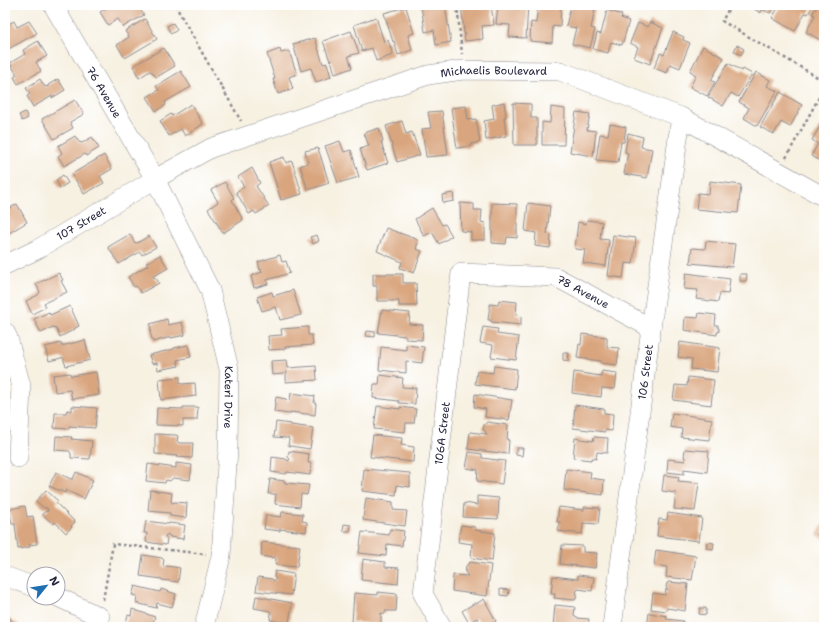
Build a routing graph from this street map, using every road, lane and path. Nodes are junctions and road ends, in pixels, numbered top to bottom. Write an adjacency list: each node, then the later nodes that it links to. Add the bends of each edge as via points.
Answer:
1 (53, 5): 11 (street, 76 Avenue)
2 (175, 5): 9 (path)
3 (457, 5): 5 (path)
4 (731, 5): 6 (path, via 722,21)
5 (463, 70): 8 (street, Michaelis Boulevard, via 560,71); 9 (street, Michaelis Boulevard, via 428,75)
6 (824, 81)
7 (824, 88): 10 (path)
8 (681, 117): 10 (street, Michaelis Boulevard); 15 (street, 106 Street)
9 (249, 135): 11 (street, Michaelis Boulevard, via 210,148)
10 (779, 172): 12 (street, Michaelis Boulevard)
11 (155, 179): 13 (street, 107 Street, via 38,249); 18 (street, Kateri Drive, via 210,290 229,369 228,449)
12 (824, 197)
13 (5, 264)
14 (461, 273): 15 (street, 78 Avenue, via 556,277); 24 (street, 106A Street, via 423,594)
15 (651, 328): 25 (street, 106 Street)
16 (5, 332): 17 (street, via 21,386)
17 (18, 458)
18 (221, 556): 22 (path, via 113,544); 23 (street, Kateri Drive)
19 (5, 576): 20 (street)
20 (26, 584)
21 (66, 602): 22 (street)
22 (98, 622)
23 (204, 627)
24 (442, 627)
25 (612, 627)

